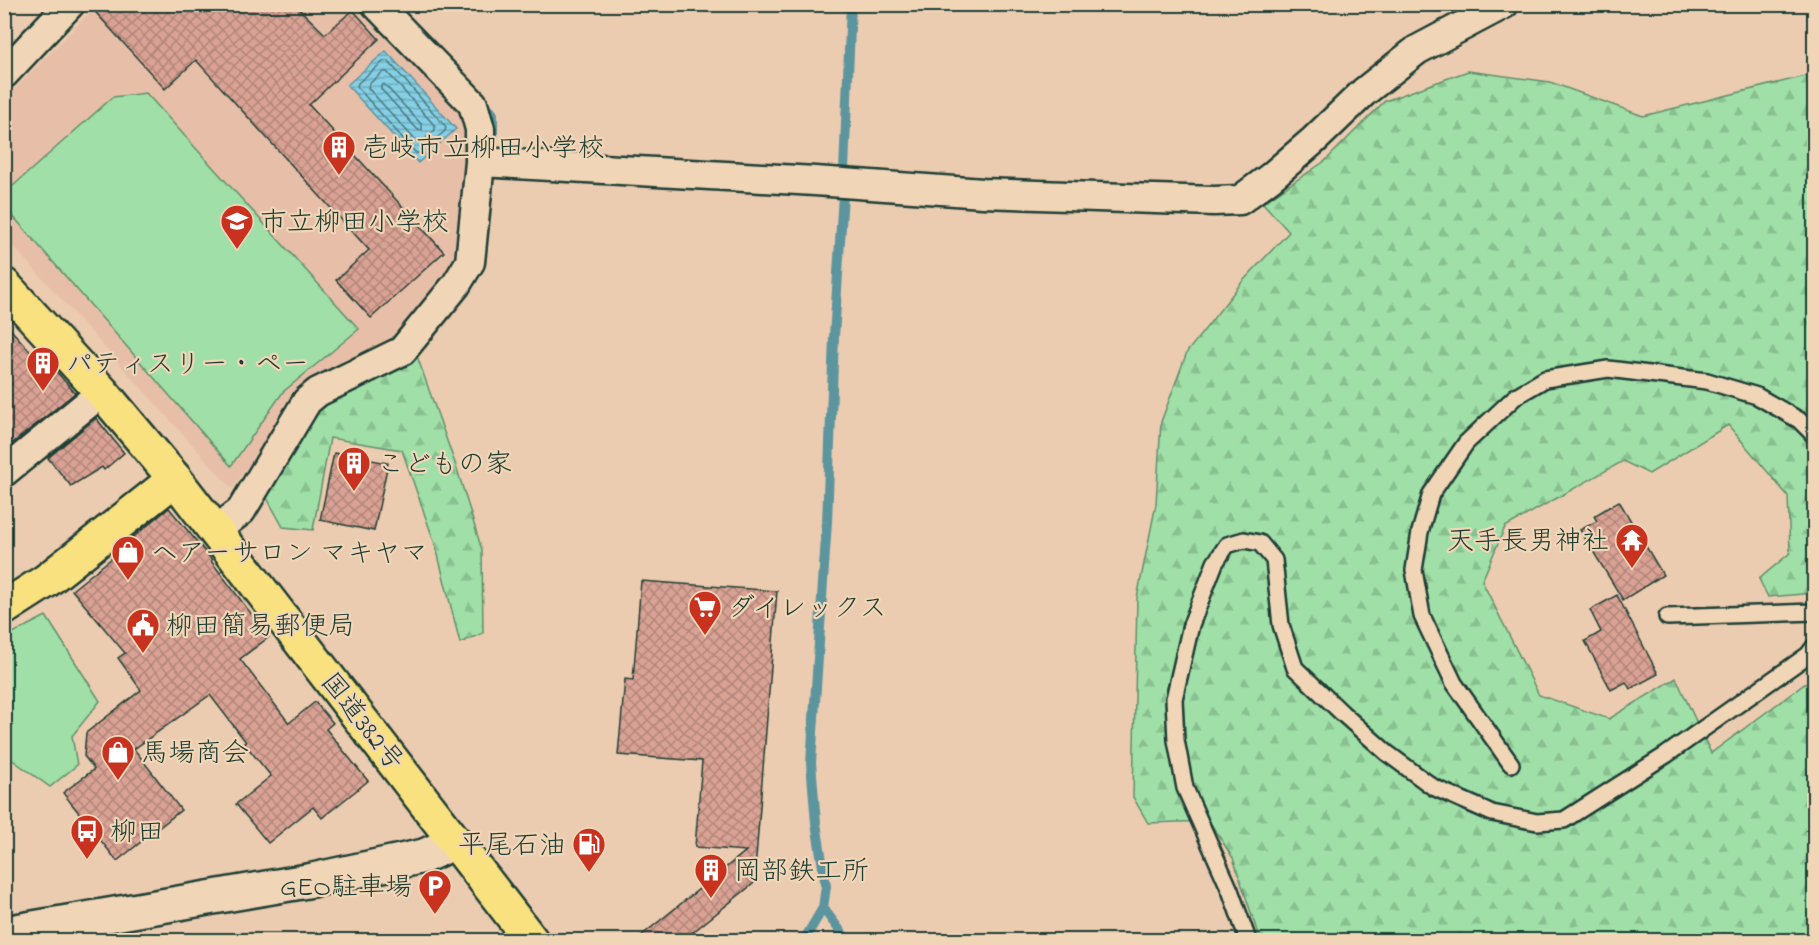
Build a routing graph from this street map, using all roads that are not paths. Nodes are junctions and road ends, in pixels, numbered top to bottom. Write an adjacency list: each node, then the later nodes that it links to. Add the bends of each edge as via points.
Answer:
1 (70, 4): 4 (street)
2 (376, 4): 5 (street, via 473,104 480,129)
3 (1504, 4): 5 (street, via 1416,50 1240,200 983,193)
4 (4, 74)
5 (480, 162): 11 (street, via 470,262 456,285 402,351 307,401 241,511)
6 (4, 285): 7 (main road, 国道382号)
7 (102, 392): 9 (street); 10 (main road, 国道382号)
8 (1815, 435): 16 (lane, via 1799,420 1757,396 1707,381 1608,369 1545,379 1516,396 1466,443 1431,494 1414,570 1422,616 1432,640 1454,683)
9 (4, 472)
10 (175, 479): 11 (main road, 国道382号); 12 (main road, via 46,581)
11 (214, 531): 17 (main road, 国道382号)
12 (4, 608)
13 (1815, 612): 14 (lane)
14 (1667, 617)
15 (1815, 647): 20 (lane, via 1666,755 1564,820 1537,822 1492,813 1432,787 1342,713 1295,668 1281,625 1274,560 1260,543 1244,540 1227,545 1215,563 1191,625 1174,699 1176,740 1185,788)
16 (1511, 764)
17 (455, 842): 18 (street, via 424,856 313,880); 19 (main road, 国道382号)
18 (4, 933)
19 (531, 940)
20 (1248, 940)

